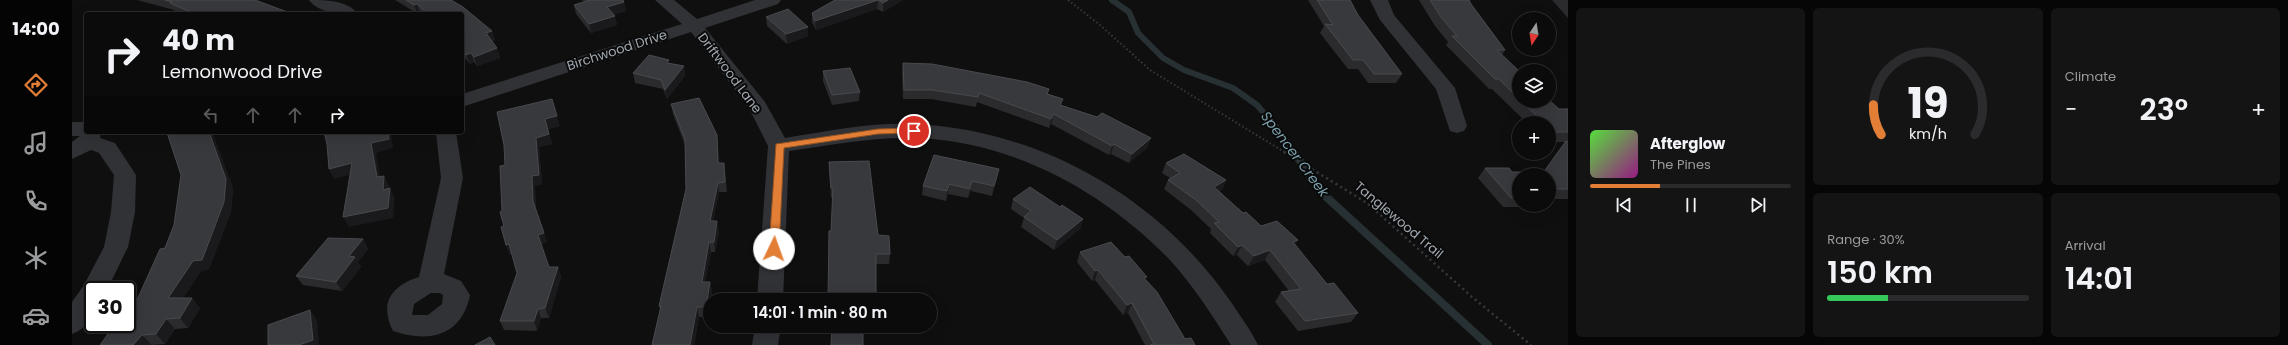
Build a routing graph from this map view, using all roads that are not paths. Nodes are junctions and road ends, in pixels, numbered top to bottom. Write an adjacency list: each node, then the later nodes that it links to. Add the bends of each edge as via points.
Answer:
1 (318, 0): 5 (street)
2 (664, 0): 6 (street, Driftwood Lane)
3 (772, 0): 6 (street, Birchwood Drive)
4 (1379, 0): 8 (street, via 1386,16 1445,88)
5 (345, 12)
6 (694, 25): 7 (street, Birchwood Drive); 11 (street, Driftwood Lane, via 758,106)
7 (464, 100)
8 (1457, 126)
9 (446, 134): 13 (street, via 452,178)
10 (82, 136): 12 (street, via 108,148 125,175 123,212 116,247)
11 (779, 146): 14 (street); 19 (street, via 878,132 914,131 952,134 1035,155 1062,167 1114,200 1166,242 1199,278)
12 (99, 281)
13 (430, 283)
14 (770, 293)
15 (84, 305): 16 (street)
16 (72, 322)
17 (767, 333): 18 (street)
18 (766, 345)
19 (1245, 345)

